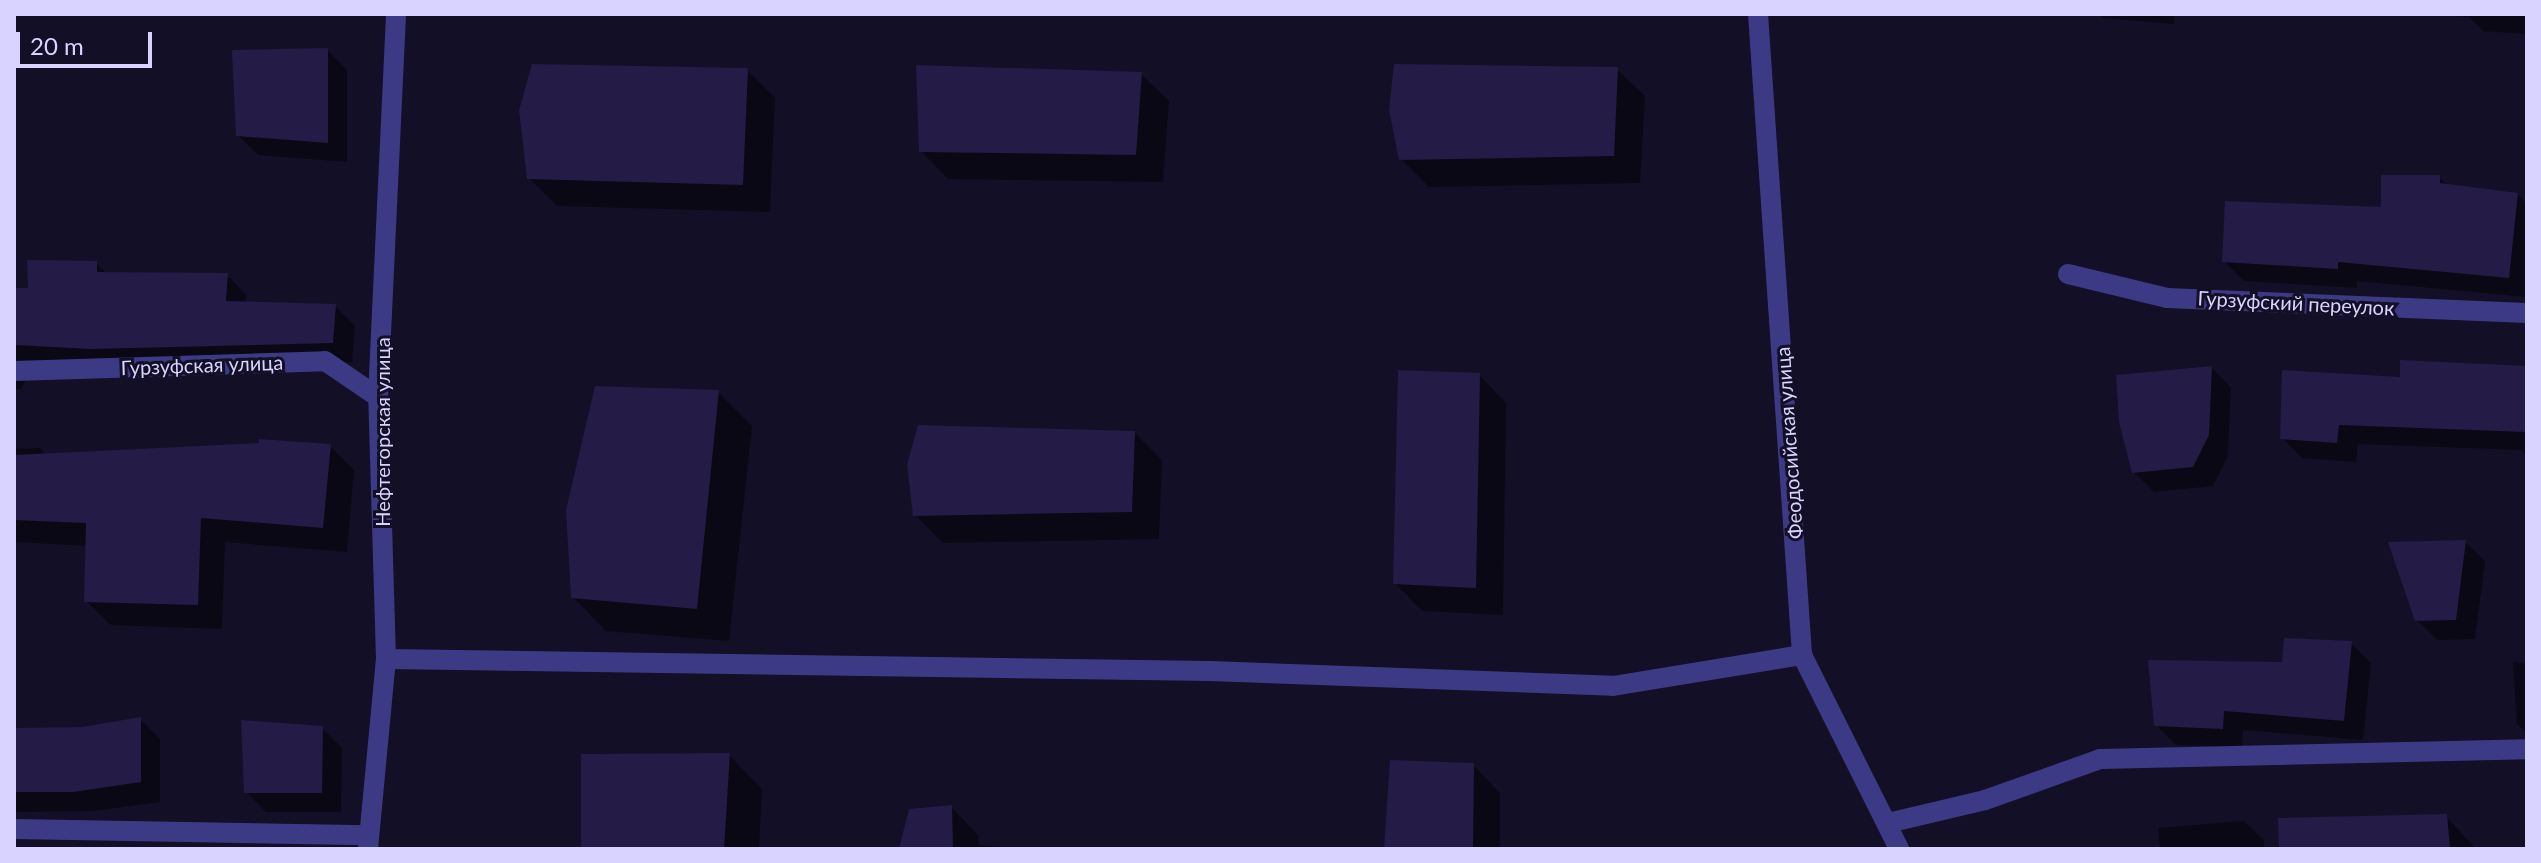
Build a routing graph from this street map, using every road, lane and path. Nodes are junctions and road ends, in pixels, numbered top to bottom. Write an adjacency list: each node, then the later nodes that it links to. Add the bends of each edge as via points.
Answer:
1 (396, 14): 6 (street, Нефтегорская улица)
2 (1758, 14): 7 (street, Феодосийская улица)
3 (2068, 274): 4 (street, Гурзуфский переулок, via 2167,298)
4 (2527, 313)
5 (14, 371): 6 (street, Гурзуфская улица, via 325,361)
6 (378, 397): 8 (street, Нефтегорская улица)
7 (1802, 655): 8 (street, via 1613,686 1210,671); 10 (street, Феодосийская улица)
8 (386, 659): 12 (street, Нефтегорская улица)
9 (2527, 749): 10 (street, via 2100,759 1985,800)
10 (1888, 823): 13 (street, Феодосийская улица)
11 (14, 829): 12 (street)
12 (368, 842)
13 (1899, 849)

